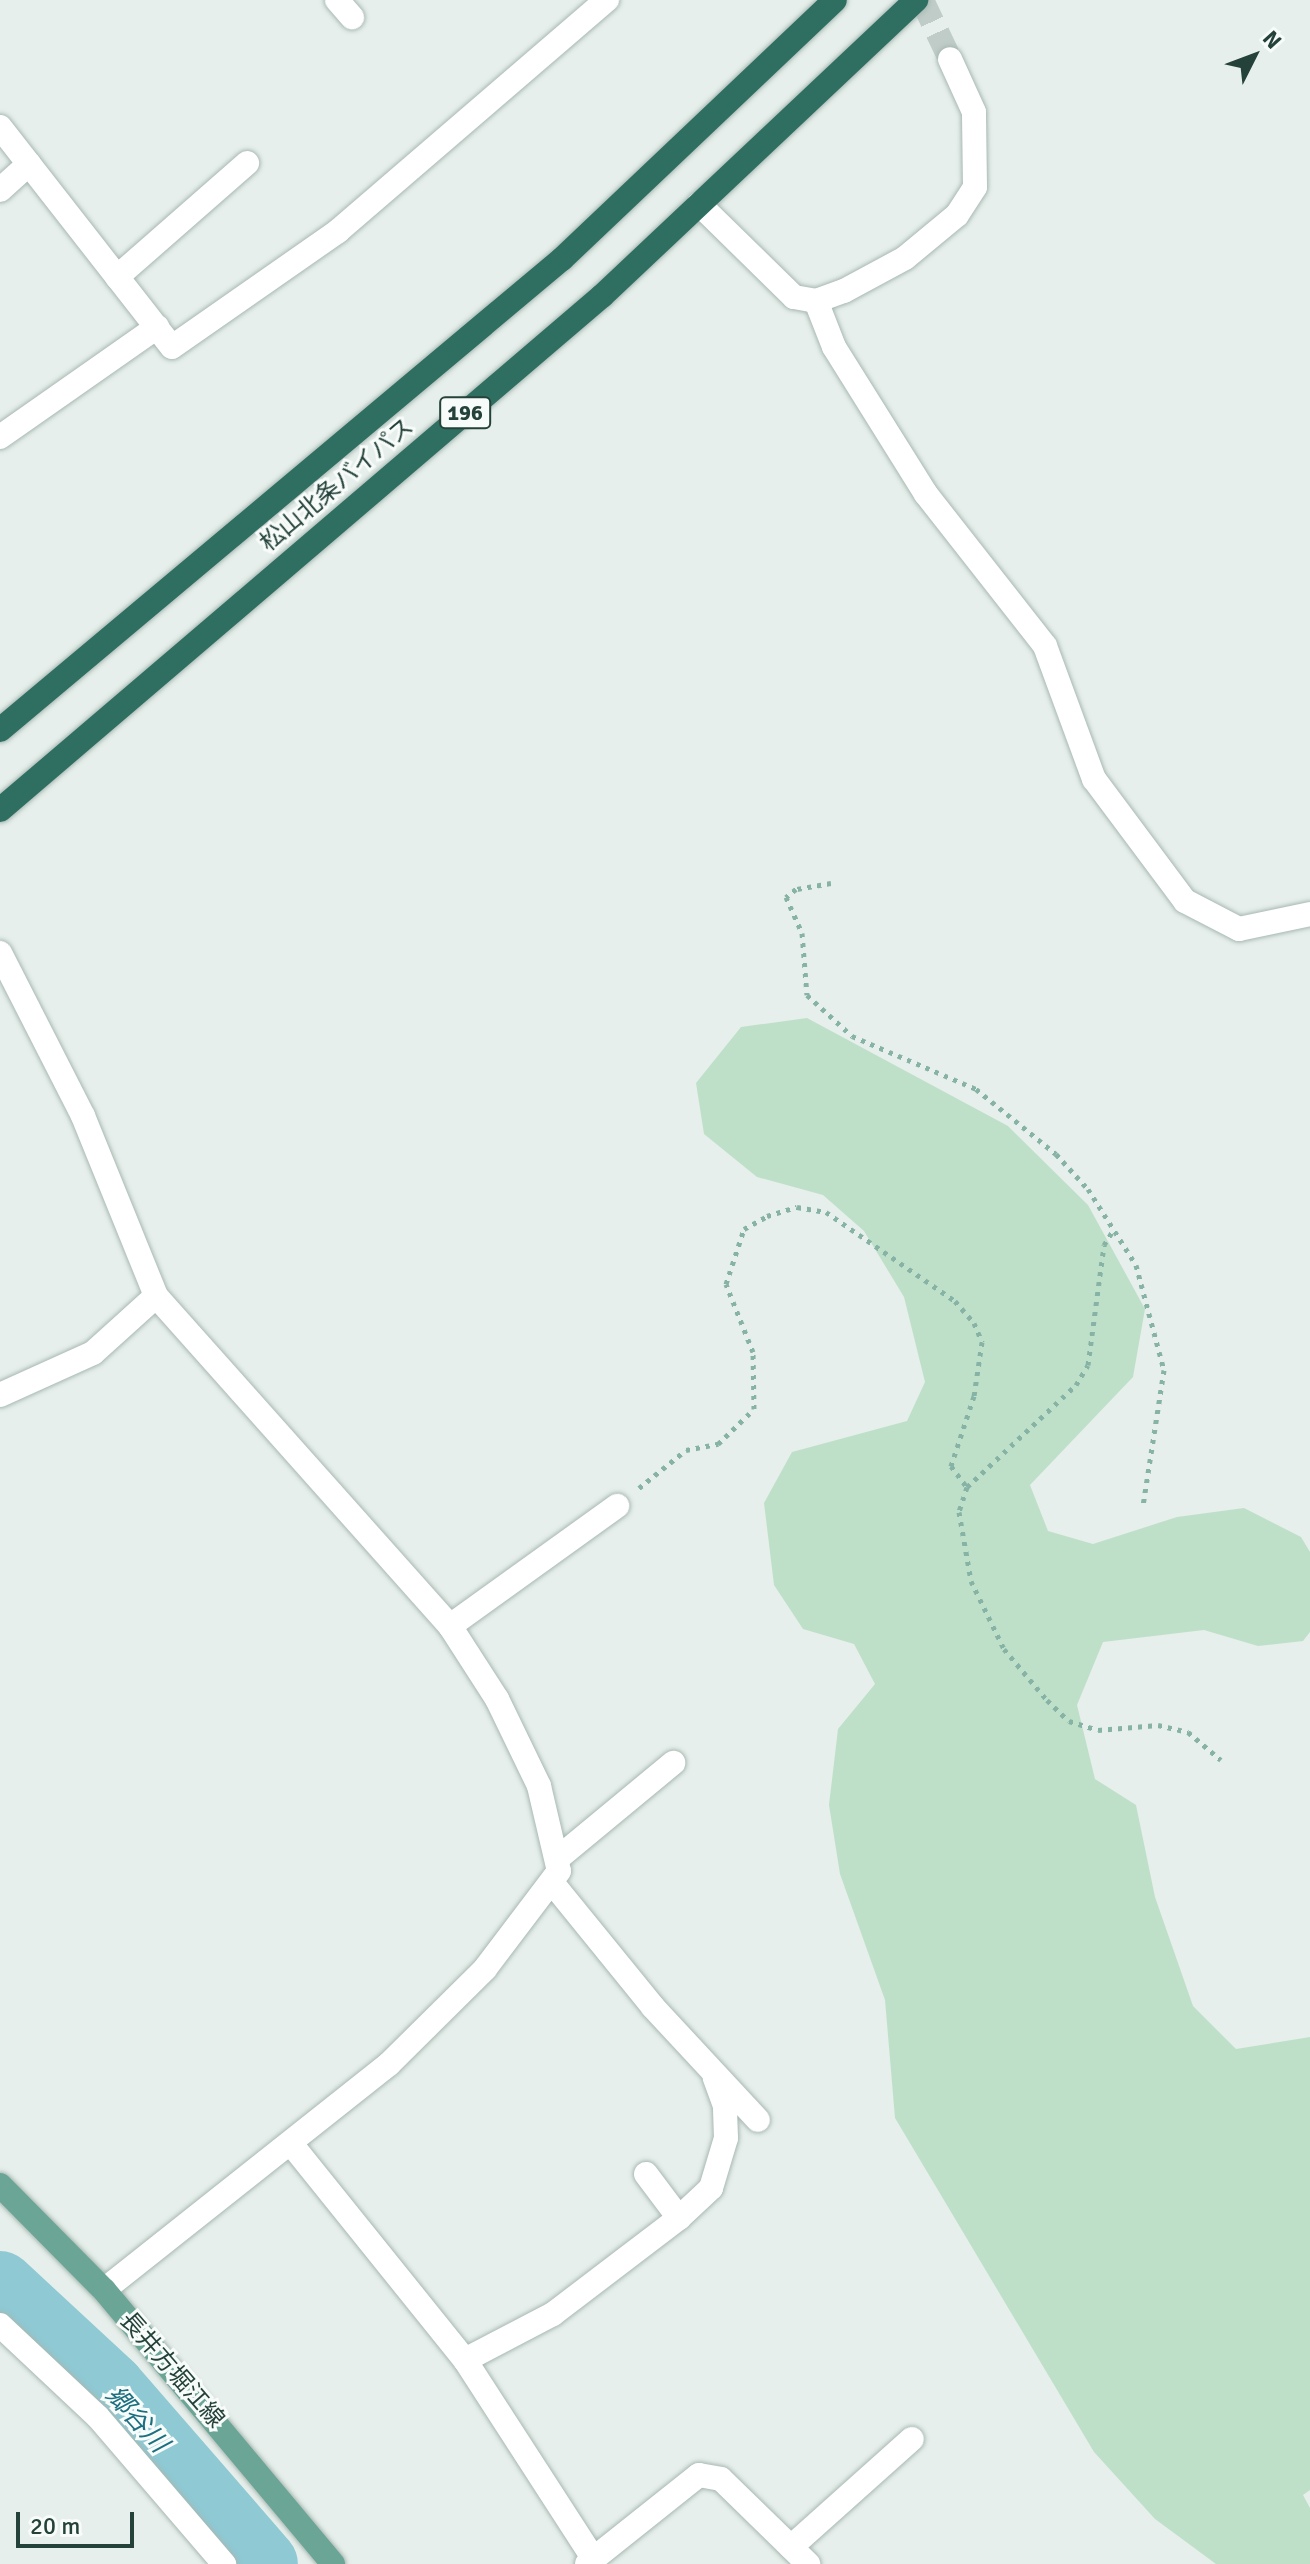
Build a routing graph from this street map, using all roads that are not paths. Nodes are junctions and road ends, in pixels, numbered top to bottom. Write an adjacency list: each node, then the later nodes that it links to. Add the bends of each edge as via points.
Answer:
1 (607, 0): 12 (street, via 338,231 172,347)
2 (835, 0): 14 (highway, 松山北条バイパス / 196, via 562,259)
3 (916, 0): 9 (highway, 松山北条バイパス / 196)
4 (950, 59): 11 (street, via 974,112 975,187 957,215 905,258)
5 (0, 127): 7 (street)
6 (247, 163): 10 (street)
7 (29, 164): 8 (street); 10 (street)
8 (0, 190)
9 (699, 204): 11 (street, via 776,283 794,297); 15 (highway, 松山北条バイパス / 196, via 602,296)
10 (117, 277): 12 (street)
11 (816, 301): 16 (street, via 834,347 926,494 1045,646 1094,779 1185,901 1239,929)
12 (157, 327): 13 (street)
13 (0, 437)
14 (0, 730)
15 (0, 810)
16 (1310, 914)
17 (0, 953): 18 (street, via 83,1116)
18 (156, 1296): 19 (street, via 93,1353); 21 (street)
19 (0, 1395)
20 (617, 1506): 21 (street)
21 (450, 1626): 23 (street, via 497,1699 539,1786)
22 (673, 1763): 23 (street)
23 (557, 1859): 24 (street)
24 (554, 1885): 25 (street); 27 (street, via 421,2032)
25 (712, 2071): 26 (street); 30 (street, via 725,2106 720,2163 711,2188)
26 (758, 2120)
27 (292, 2145): 31 (street); 33 (street)
28 (646, 2174): 30 (street)
29 (0, 2185): 31 (main road, 長井方堀江線)
30 (679, 2218): 33 (street, via 553,2314)
31 (104, 2290): 38 (main road, 長井方堀江線)
32 (0, 2325): 37 (street, via 98,2417)
33 (465, 2360): 36 (street)
34 (912, 2439): 35 (street)
35 (800, 2556): 36 (street, via 721,2479 699,2475)
36 (590, 2561)
37 (224, 2564)
38 (333, 2564)

